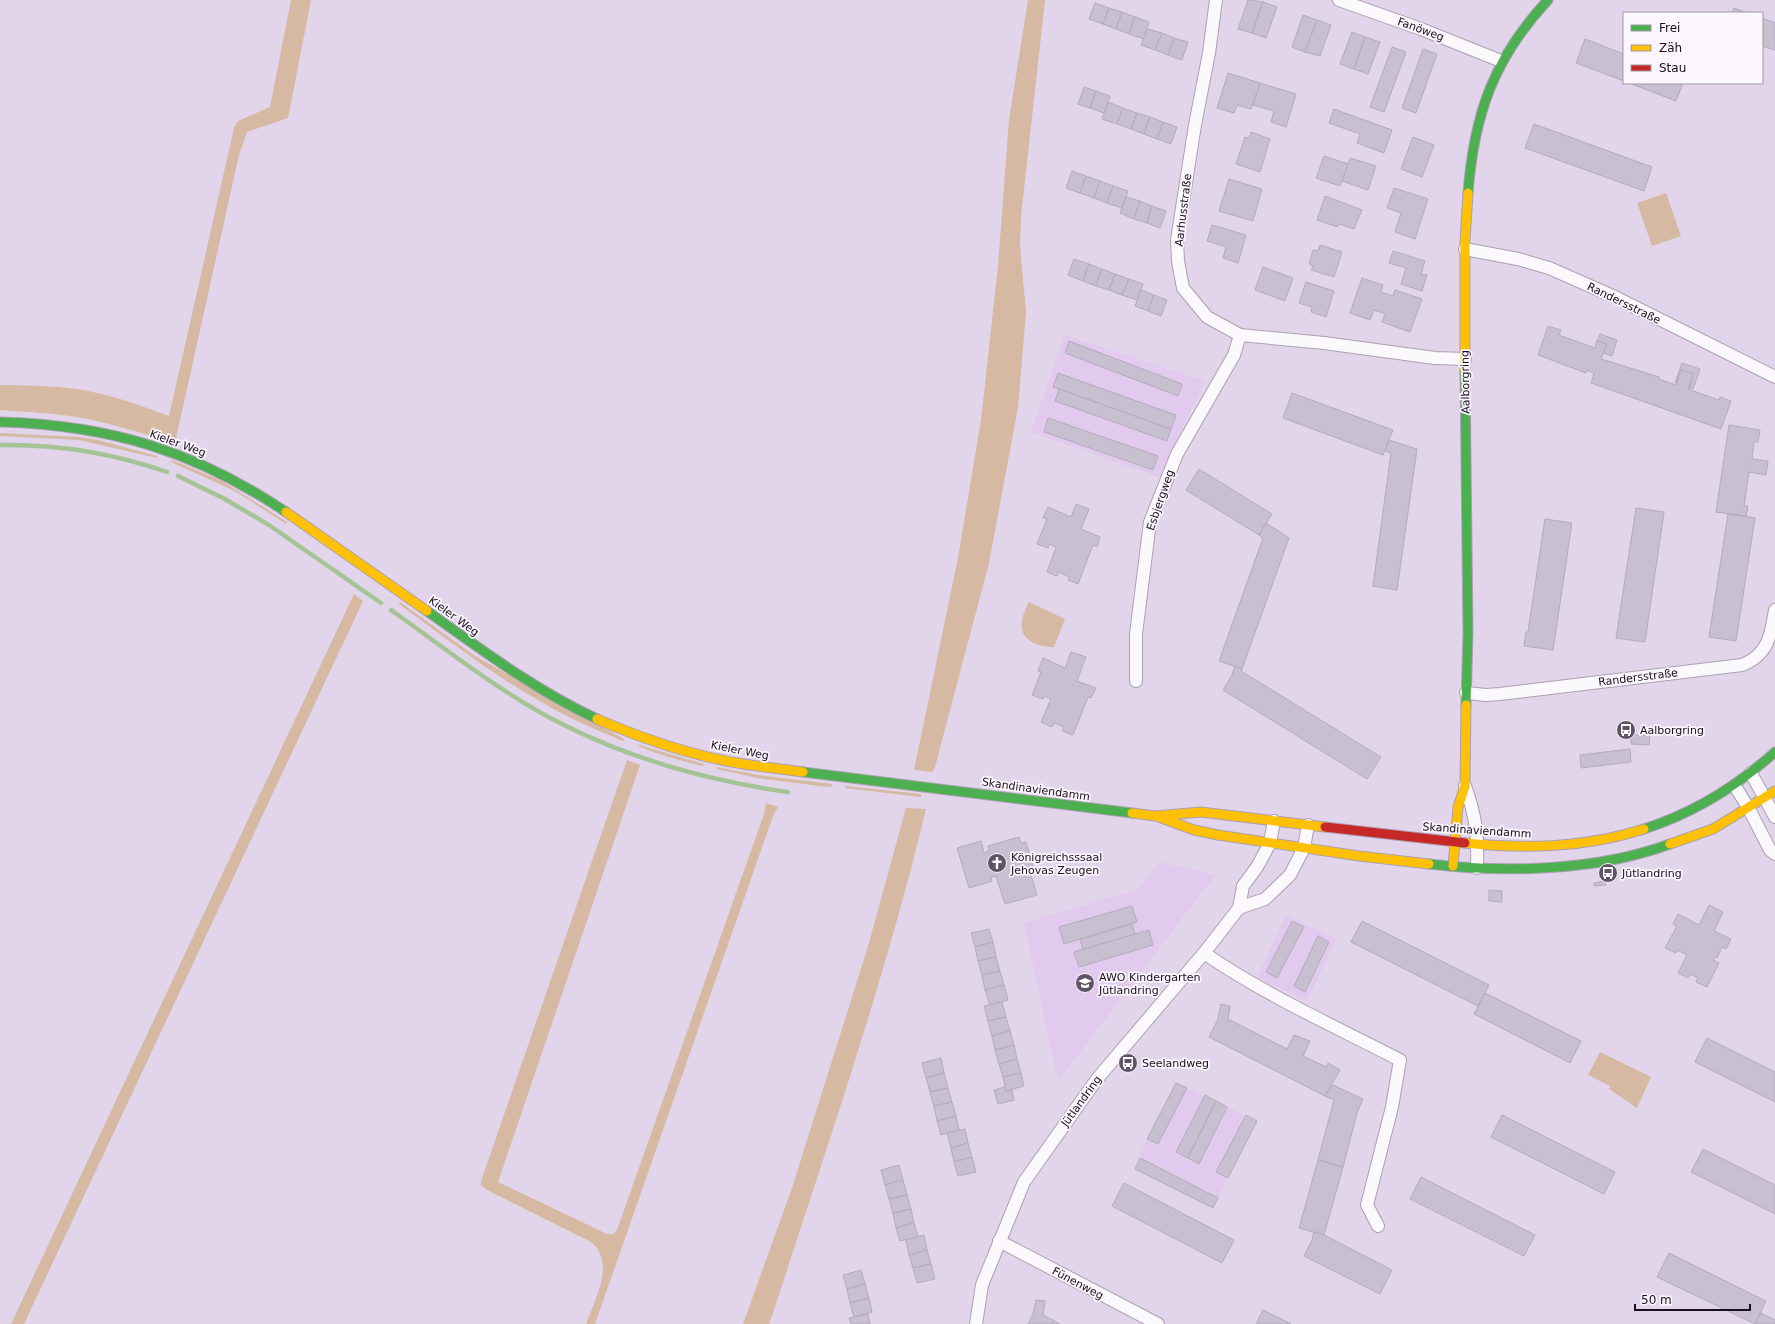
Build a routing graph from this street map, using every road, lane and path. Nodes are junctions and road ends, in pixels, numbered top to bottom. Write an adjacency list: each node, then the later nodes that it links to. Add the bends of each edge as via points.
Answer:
1 (1216, 0): 6 (street, Aarhusstraße, via 1177,240 1178,261 1183,288 1207,317)
2 (1339, 0): 4 (street, Fanöweg)
3 (1548, 0): 4 (street, Aalborgring, via 1524,26)
4 (1501, 61): 5 (street, Aalborgring, via 1486,95 1473,147 1466,207)
5 (1465, 248): 7 (street, Aalborgring); 8 (street, Randersstraße, via 1549,268 1615,297)
6 (1240, 335): 7 (street, Aarhusstraße, via 1435,358); 11 (street, Esbjergweg, via 1234,355 1175,458 1150,522 1136,634)
7 (1465, 359): 12 (street, Aalborgring, via 1468,644)
8 (1775, 377)
9 (0, 422): 15 (street, Kieler Weg, via 92,430 165,449 208,466 265,497 526,681 575,709 636,735 681,750 742,764)
10 (1775, 610): 12 (street, Randersstraße, via 1768,640 1761,653 1742,665 1486,696)
11 (1136, 681)
12 (1466, 694): 16 (street, Aalborgring)
13 (1775, 752): 14 (street, Skandinaviendamm)
14 (1751, 773): 17 (street, Skandinaviendamm); 18 (street)
15 (914, 785): 20 (street, Skandinaviendamm)
16 (1465, 786): 24 (street, Aalborgring, via 1458,807); 26 (street, Aalborgring, via 1477,825)
17 (1734, 786): 19 (street); 26 (street, Skandinaviendamm, via 1684,814 1623,836 1558,846)
18 (1770, 794): 19 (street, Skandinaviendamm); 21 (street)
19 (1749, 809): 28 (street, via 1770,850); 30 (street, Skandinaviendamm, via 1722,825 1690,839 1606,861 1549,867)
20 (1155, 816): 22 (street, Skandinaviendamm, via 1197,812); 25 (street, Skandinaviendamm, via 1194,830)
21 (1775, 817)
22 (1274, 821): 23 (street, Skandinaviendamm); 25 (street, Jütlandring)
23 (1308, 825): 24 (street, Skandinaviendamm); 27 (street)
24 (1455, 842): 26 (street, Skandinaviendamm); 29 (street, Aalborgring)
25 (1270, 843): 27 (street, Skandinaviendamm); 31 (street, Jütlandring, via 1243,886)
26 (1478, 844): 30 (street, Aalborgring)
27 (1304, 848): 29 (street, Skandinaviendamm); 31 (street, via 1290,875 1265,899)
28 (1775, 854)
29 (1454, 866): 30 (street, Skandinaviendamm)
30 (1478, 868)
31 (1239, 908): 32 (street, Jütlandring)
32 (1204, 953): 33 (street, via 1226,969 1280,999 1400,1060 1392,1107 1367,1205); 34 (street, Jütlandring, via 1112,1060 1076,1108 1024,1182)
33 (1378, 1226)
34 (999, 1242): 35 (street, Jütlandring, via 982,1285); 36 (street, Fünenweg)
35 (976, 1324)
36 (1158, 1324)

